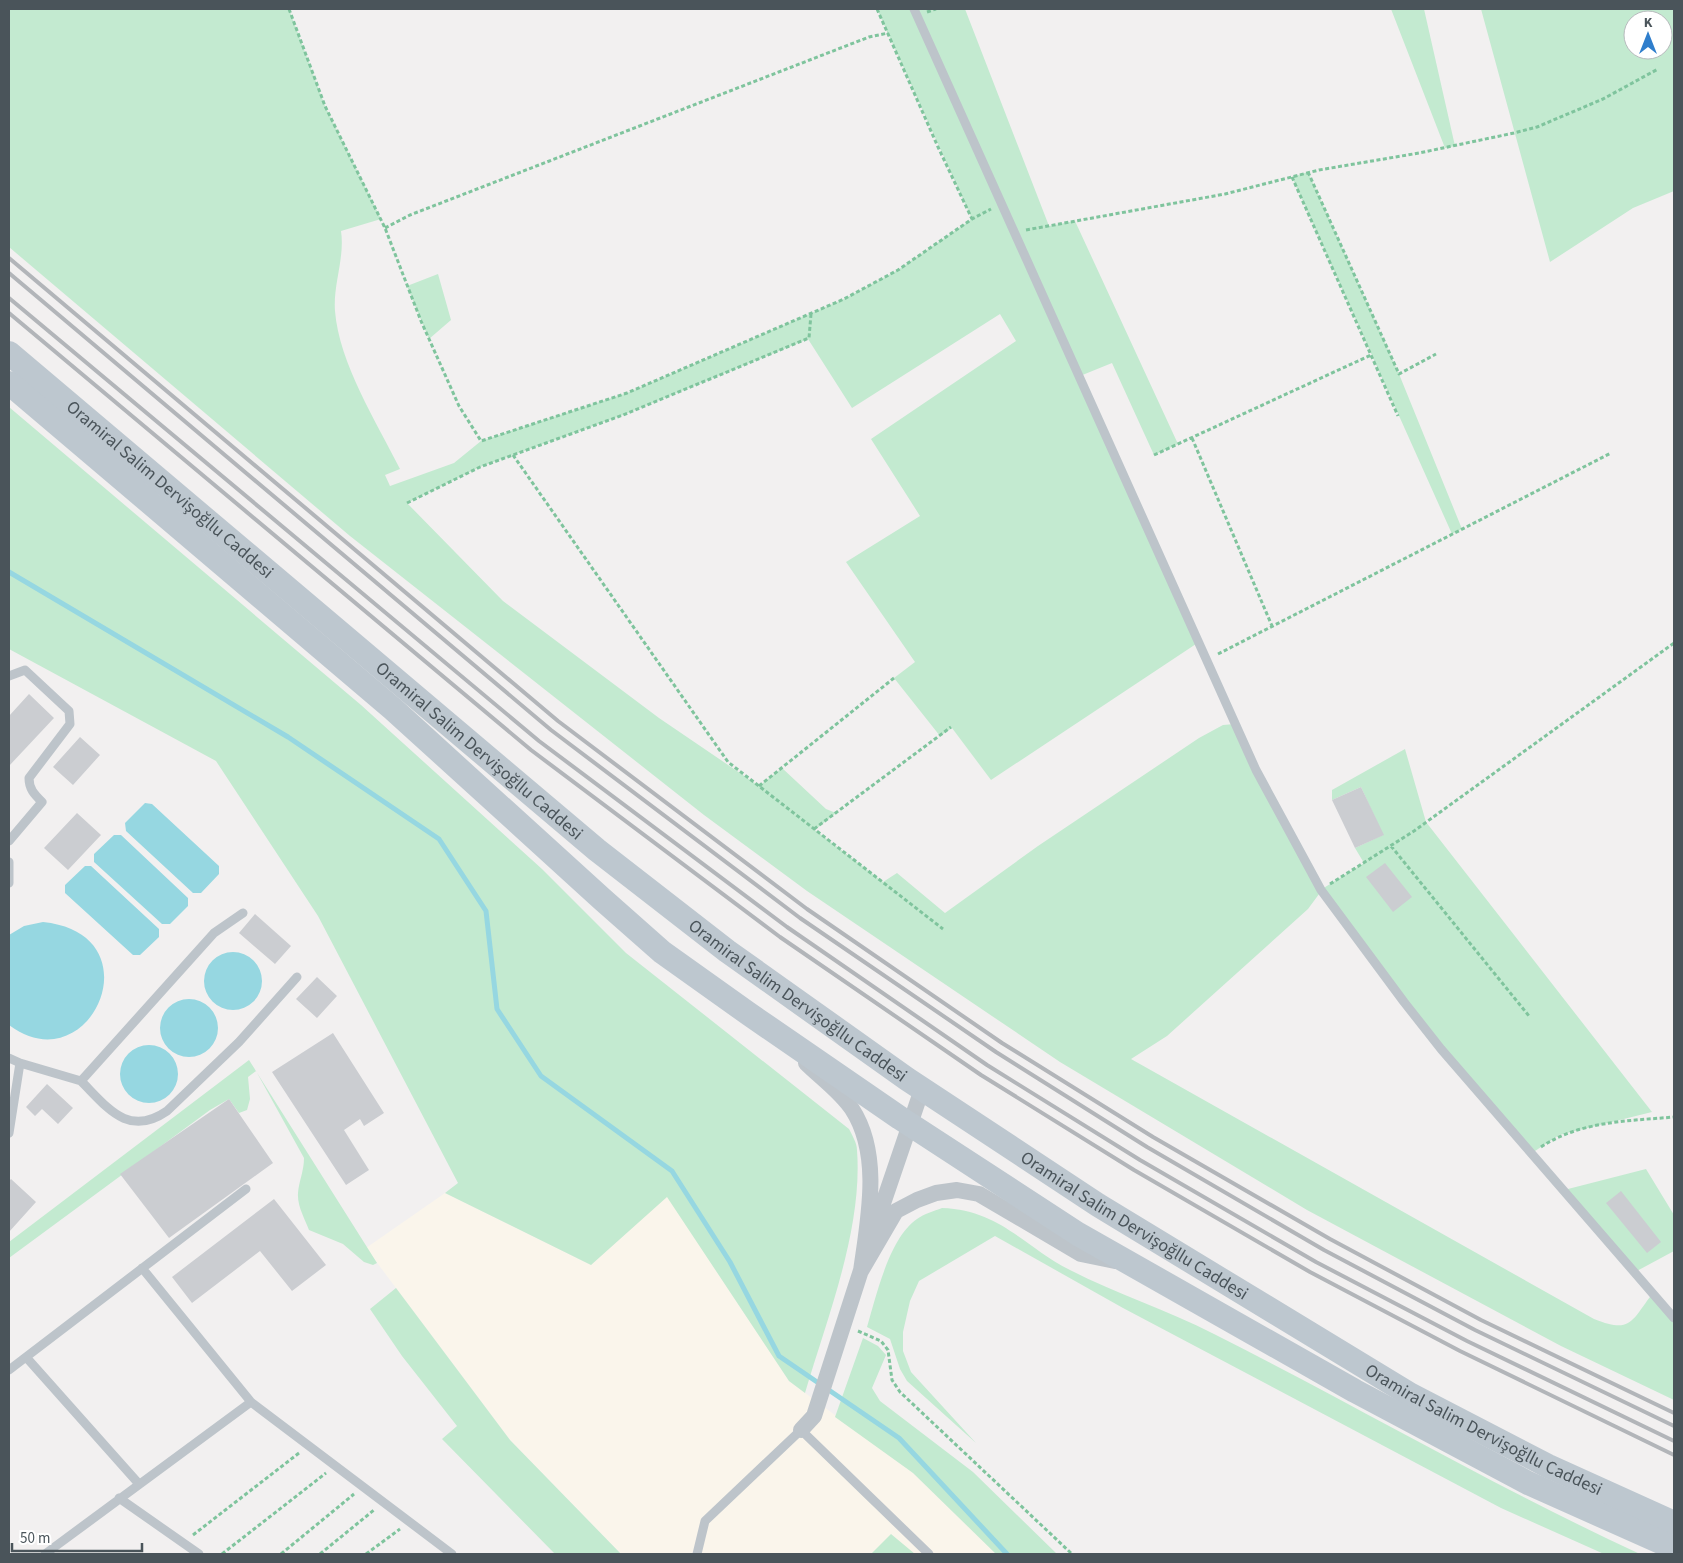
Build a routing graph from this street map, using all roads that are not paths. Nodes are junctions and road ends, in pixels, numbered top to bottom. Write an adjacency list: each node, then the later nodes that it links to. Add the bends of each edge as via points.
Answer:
1 (914, 9): 21 (lane, via 1256,770 1322,890 1435,1041)
2 (9, 353): 14 (main road, Oramiral Salim Dervişoğllu Caddesi, via 597,850 728,951)
3 (9, 383): 10 (main road, Oramiral Salim Dervişoğllu Caddesi, via 393,709 662,952)
4 (9, 676): 5 (lane, via 25,670 69,712 71,718 70,724 29,778 32,791 42,802)
5 (9, 841)
6 (9, 862): 7 (lane)
7 (9, 884)
8 (243, 913): 13 (lane, via 214,933)
9 (297, 977): 13 (lane, via 239,1042 167,1112 154,1120 140,1122 120,1118)
10 (766, 1025): 15 (main road, Oramiral Salim Dervişoğllu Caddesi); 20 (street, via 851,1107 860,1123 866,1143 870,1190)
11 (9, 1058): 12 (lane)
12 (20, 1062): 13 (lane); 16 (lane)
13 (81, 1081)
14 (922, 1089): 15 (street); 28 (main road, Oramiral Salim Dervişoğllu Caddesi, via 1098,1205 1411,1395 1548,1466)
15 (909, 1124): 18 (main road, Oramiral Salim Dervişoğllu Caddesi, via 1078,1234); 20 (street)
16 (9, 1133)
17 (246, 1189): 19 (lane)
18 (1134, 1266): 20 (street, via 1081,1254 979,1194 957,1190 936,1193 896,1211); 29 (main road, Oramiral Salim Dervişoğllu Caddesi, via 1355,1391 1528,1483)
19 (142, 1268): 22 (lane); 24 (lane)
20 (861, 1271): 25 (street, via 814,1416)
21 (1674, 1318)
22 (26, 1357): 23 (lane); 26 (lane)
23 (9, 1370)
24 (251, 1402): 26 (lane); 32 (lane)
25 (801, 1430): 33 (lane, via 704,1521); 34 (lane)
26 (139, 1484): 27 (lane)
27 (119, 1498): 30 (lane); 31 (lane)
28 (1674, 1524)
29 (1674, 1548)
30 (45, 1554)
31 (199, 1554)
32 (452, 1554)
33 (696, 1554)
34 (929, 1554)

